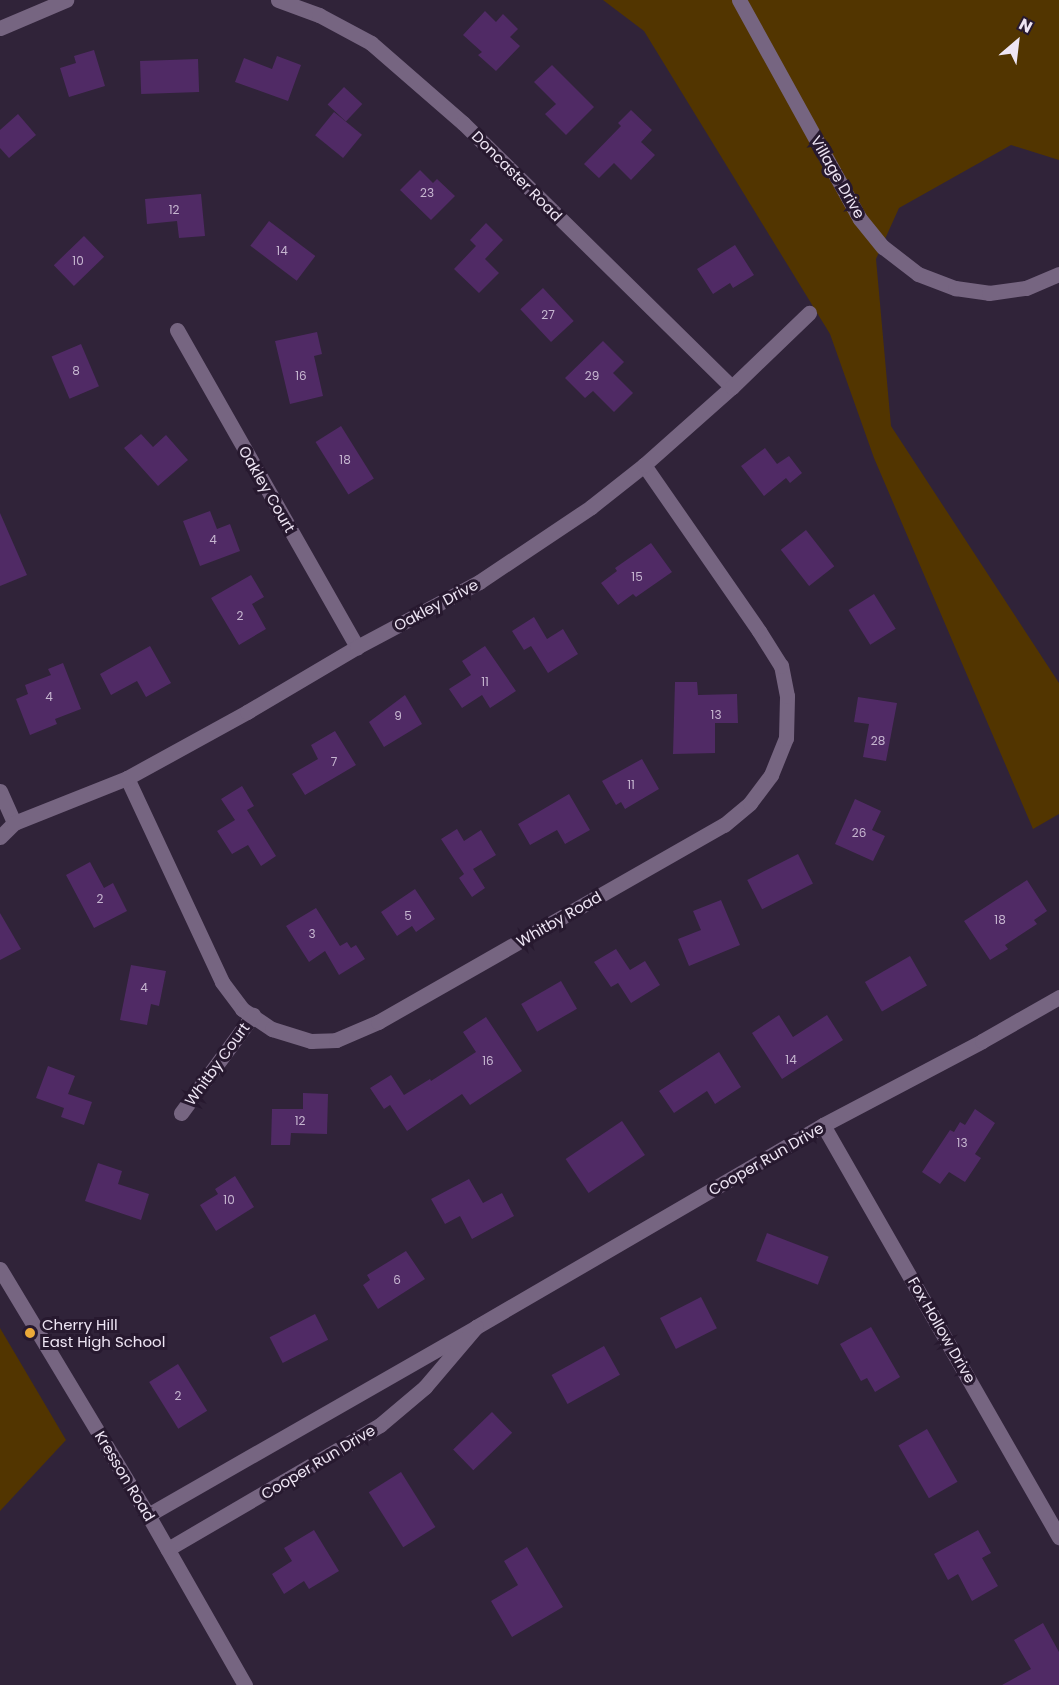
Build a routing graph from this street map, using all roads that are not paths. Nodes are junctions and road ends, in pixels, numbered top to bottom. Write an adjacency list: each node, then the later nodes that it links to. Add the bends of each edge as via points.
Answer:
1 (66, 0): 4 (street)
2 (278, 0): 8 (street, Doncaster Road, via 319,15 371,43 463,123)
3 (739, 0): 5 (street, Village Drive, via 860,219 883,247 918,274 955,288 989,293 1026,288)
4 (0, 28)
5 (1059, 274)
6 (809, 313): 8 (street, Oakley Drive)
7 (177, 330): 10 (street, Oakley Court)
8 (732, 387): 9 (street, Oakley Drive)
9 (644, 465): 10 (street, Oakley Drive, via 591,507 479,582); 16 (street, Whitby Road, via 780,666 787,696 786,738 771,775 750,802 724,825 378,1022 336,1040 311,1041 272,1029)
10 (357, 647): 11 (street, Oakley Drive)
11 (127, 778): 13 (street, Oakley Drive); 16 (street, Whitby Road, via 222,982 242,1009)
12 (0, 791): 13 (street)
13 (7, 821): 14 (street)
14 (0, 837)
15 (1059, 997): 18 (street, Cooper Run Drive)
16 (253, 1015): 17 (street, Whitby Court)
17 (181, 1113)
18 (823, 1125): 20 (street, Cooper Run Drive); 22 (street, Fox Hollow Drive)
19 (0, 1269): 21 (street, Kresson Road)
20 (476, 1327): 21 (street, Cooper Run Drive); 23 (street, Cooper Run Drive, via 425,1387 380,1425)
21 (148, 1515): 23 (street, Kresson Road)
22 (1059, 1537)
23 (168, 1549): 24 (street, Kresson Road)
24 (246, 1685)

